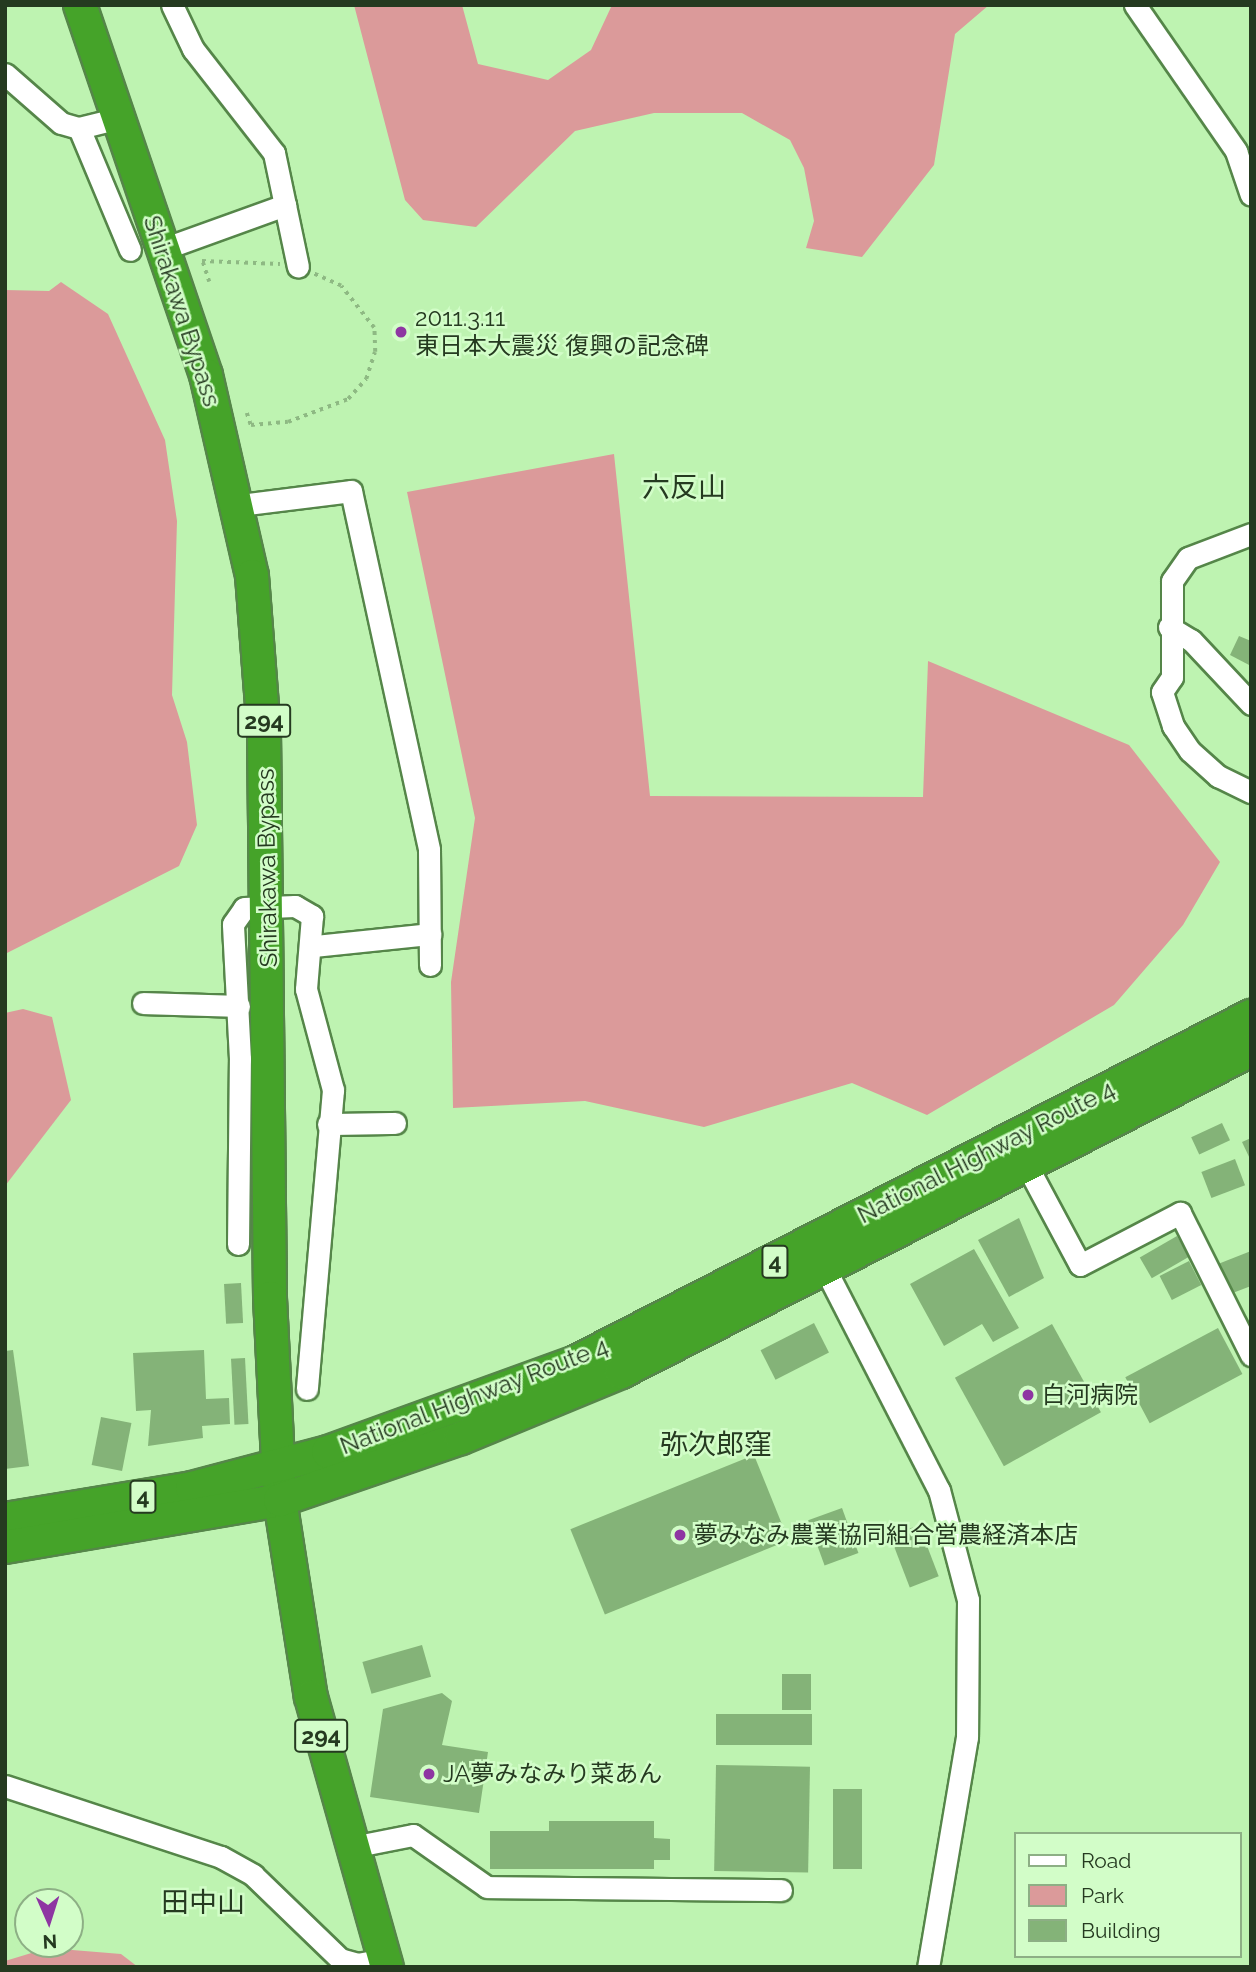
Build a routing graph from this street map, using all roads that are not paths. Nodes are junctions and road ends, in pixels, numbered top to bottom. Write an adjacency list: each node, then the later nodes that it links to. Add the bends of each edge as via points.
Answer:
1 (79, 5): 5 (highway, Shirakawa Bypass / 294)
2 (172, 5): 8 (street, via 193,49 274,153)
3 (1135, 5): 7 (street, via 1236,151)
4 (5, 74): 6 (street, via 61,123)
5 (119, 118): 6 (street); 9 (highway, Shirakawa Bypass / 294)
6 (79, 128): 10 (street)
7 (1251, 195)
8 (285, 205): 9 (street); 11 (street)
9 (163, 249): 12 (highway, Shirakawa Bypass / 294, via 206,375)
10 (130, 250)
11 (298, 267)
12 (239, 505): 17 (highway, Shirakawa Bypass / 294, via 260,655); 18 (street, via 351,491 371,604 411,747 433,888)
13 (1251, 534): 14 (street, via 1188,558 1172,581)
14 (1168, 627): 15 (street, via 1191,640); 16 (street, via 1172,677 1162,692 1173,726 1218,776)
15 (1251, 704)
16 (1251, 792)
17 (270, 906): 19 (street, via 295,906 312,916); 22 (street, via 235,914); 32 (highway, Shirakawa Bypass / 294, via 270,1298)
18 (430, 934): 19 (street); 20 (street)
19 (314, 946): 26 (street, via 306,989 333,1090)
20 (430, 964)
21 (143, 1003): 22 (street)
22 (239, 1006): 28 (street)
23 (1251, 1016): 29 (highway, National Highway Route 4 / 4)
24 (1251, 1049): 27 (highway, National Highway Route 4 / 4)
25 (395, 1123): 26 (street)
26 (328, 1124): 31 (street)
27 (1027, 1166): 29 (highway, National Highway Route 4 / 4); 30 (street, via 1080,1265 1180,1213)
28 (238, 1244)
29 (819, 1257): 32 (highway, National Highway Route 4 / 4, via 576,1362 368,1440); 33 (highway, National Highway Route 4 / 4, via 621,1372 461,1438); 40 (street, via 939,1490 968,1600 967,1737)
30 (1251, 1355)
31 (307, 1389)
32 (279, 1463): 33 (highway, 294); 34 (highway, National Highway Route 4 / 4, via 192,1489)
33 (281, 1500): 35 (highway, National Highway Route 4 / 4); 37 (highway, 294, via 311,1697)
34 (5, 1519)
35 (5, 1547)
36 (5, 1786): 39 (street, via 221,1857 253,1875 341,1959 357,1964)
37 (352, 1847): 38 (street, via 413,1835 487,1887); 39 (highway, 294)
38 (781, 1890)
39 (386, 1963)
40 (928, 1967)

